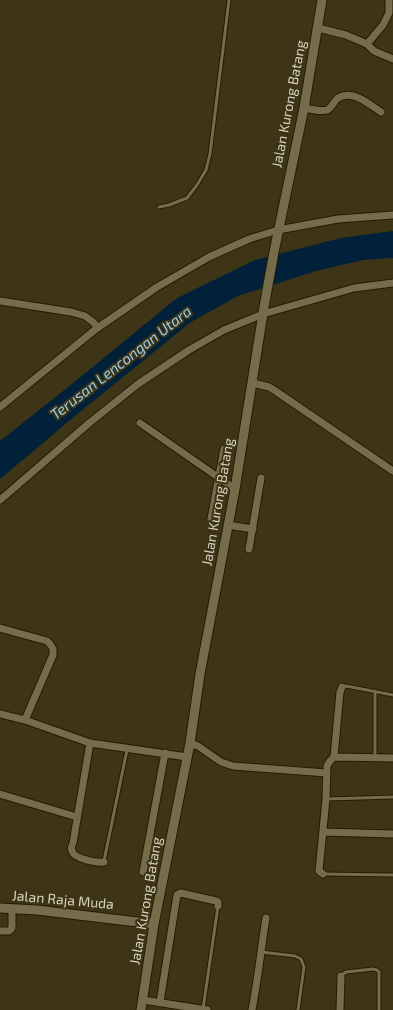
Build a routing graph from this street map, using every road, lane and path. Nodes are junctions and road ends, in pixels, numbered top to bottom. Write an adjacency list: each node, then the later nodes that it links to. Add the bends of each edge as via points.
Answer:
1 (229, 0): 9 (lane, via 206,170 187,198)
2 (322, 0): 4 (street, Jalan Kurong Batang)
3 (389, 0): 5 (street, via 389,13 384,24)
4 (318, 28): 5 (street); 7 (street, Jalan Kurong Batang)
5 (367, 44): 6 (street, via 374,52)
6 (393, 60)
7 (304, 108): 8 (street, via 326,110 347,95); 11 (street, Jalan Kurong Batang)
8 (381, 112)
9 (159, 207)
10 (393, 215): 11 (street)
11 (278, 230): 14 (street, Jalan Kurong Batang); 15 (street, via 209,257 157,286)
12 (393, 283): 14 (street, via 354,288)
13 (0, 301): 15 (street, via 72,312 85,316)
14 (263, 311): 16 (street, Jalan Kurong Batang); 24 (street, via 189,350 138,384)
15 (98, 328): 17 (street)
16 (253, 383): 20 (street, via 274,390); 23 (street, Jalan Kurong Batang)
17 (0, 407)
18 (140, 422): 21 (street)
19 (224, 450): 21 (street)
20 (393, 470)
21 (219, 477): 23 (street); 25 (street)
22 (261, 478): 27 (street)
23 (235, 489): 26 (street, Jalan Kurong Batang)
24 (0, 500)
25 (211, 519)
26 (228, 525): 27 (street); 36 (street, Jalan Kurong Batang)
27 (253, 529): 28 (street)
28 (249, 549)
29 (0, 628): 34 (street, via 47,641 53,649 49,666)
30 (342, 687): 31 (lane); 40 (street)
31 (375, 691): 32 (lane); 41 (lane)
32 (393, 695)
33 (0, 714): 34 (street)
34 (25, 720): 35 (street)
35 (90, 743): 37 (street); 47 (street)
36 (190, 743): 39 (street, Jalan Kurong Batang); 43 (street, via 233,766)
37 (127, 748): 38 (street); 50 (lane)
38 (165, 753): 39 (street); 51 (street)
39 (187, 757): 58 (street, Jalan Kurong Batang)
40 (334, 757): 41 (street); 43 (street, via 327,766)
41 (375, 757): 42 (street)
42 (393, 758)
43 (327, 773): 45 (street)
44 (0, 794): 47 (street)
45 (326, 798): 46 (lane); 48 (street)
46 (393, 798)
47 (78, 817): 50 (street, via 72,852 80,858)
48 (323, 832): 49 (street); 52 (street, via 319,871)
49 (393, 834)
50 (104, 862)
51 (143, 872)
52 (323, 874): 53 (lane)
53 (393, 875)
54 (218, 906): 63 (street, via 216,901 181,893 177,895); 64 (lane)
55 (0, 908): 56 (street, Jalan Raja Muda)
56 (12, 909): 58 (street, Jalan Raja Muda); 59 (street, via 12,928)
57 (266, 918): 60 (street)
58 (154, 924): 62 (street, Jalan Kurong Batang)
59 (0, 932)
60 (260, 952): 67 (street); 68 (lane, via 301,959 304,966)
61 (341, 976): 69 (street); 70 (lane, via 346,972 377,970)
62 (143, 1000): 63 (street); 65 (street, Jalan Kurong Batang)
63 (160, 1002): 64 (street)
64 (203, 1009): 66 (street)
65 (142, 1010)
66 (207, 1010)
67 (252, 1010)
68 (298, 1010)
69 (340, 1010)
70 (378, 1010)

